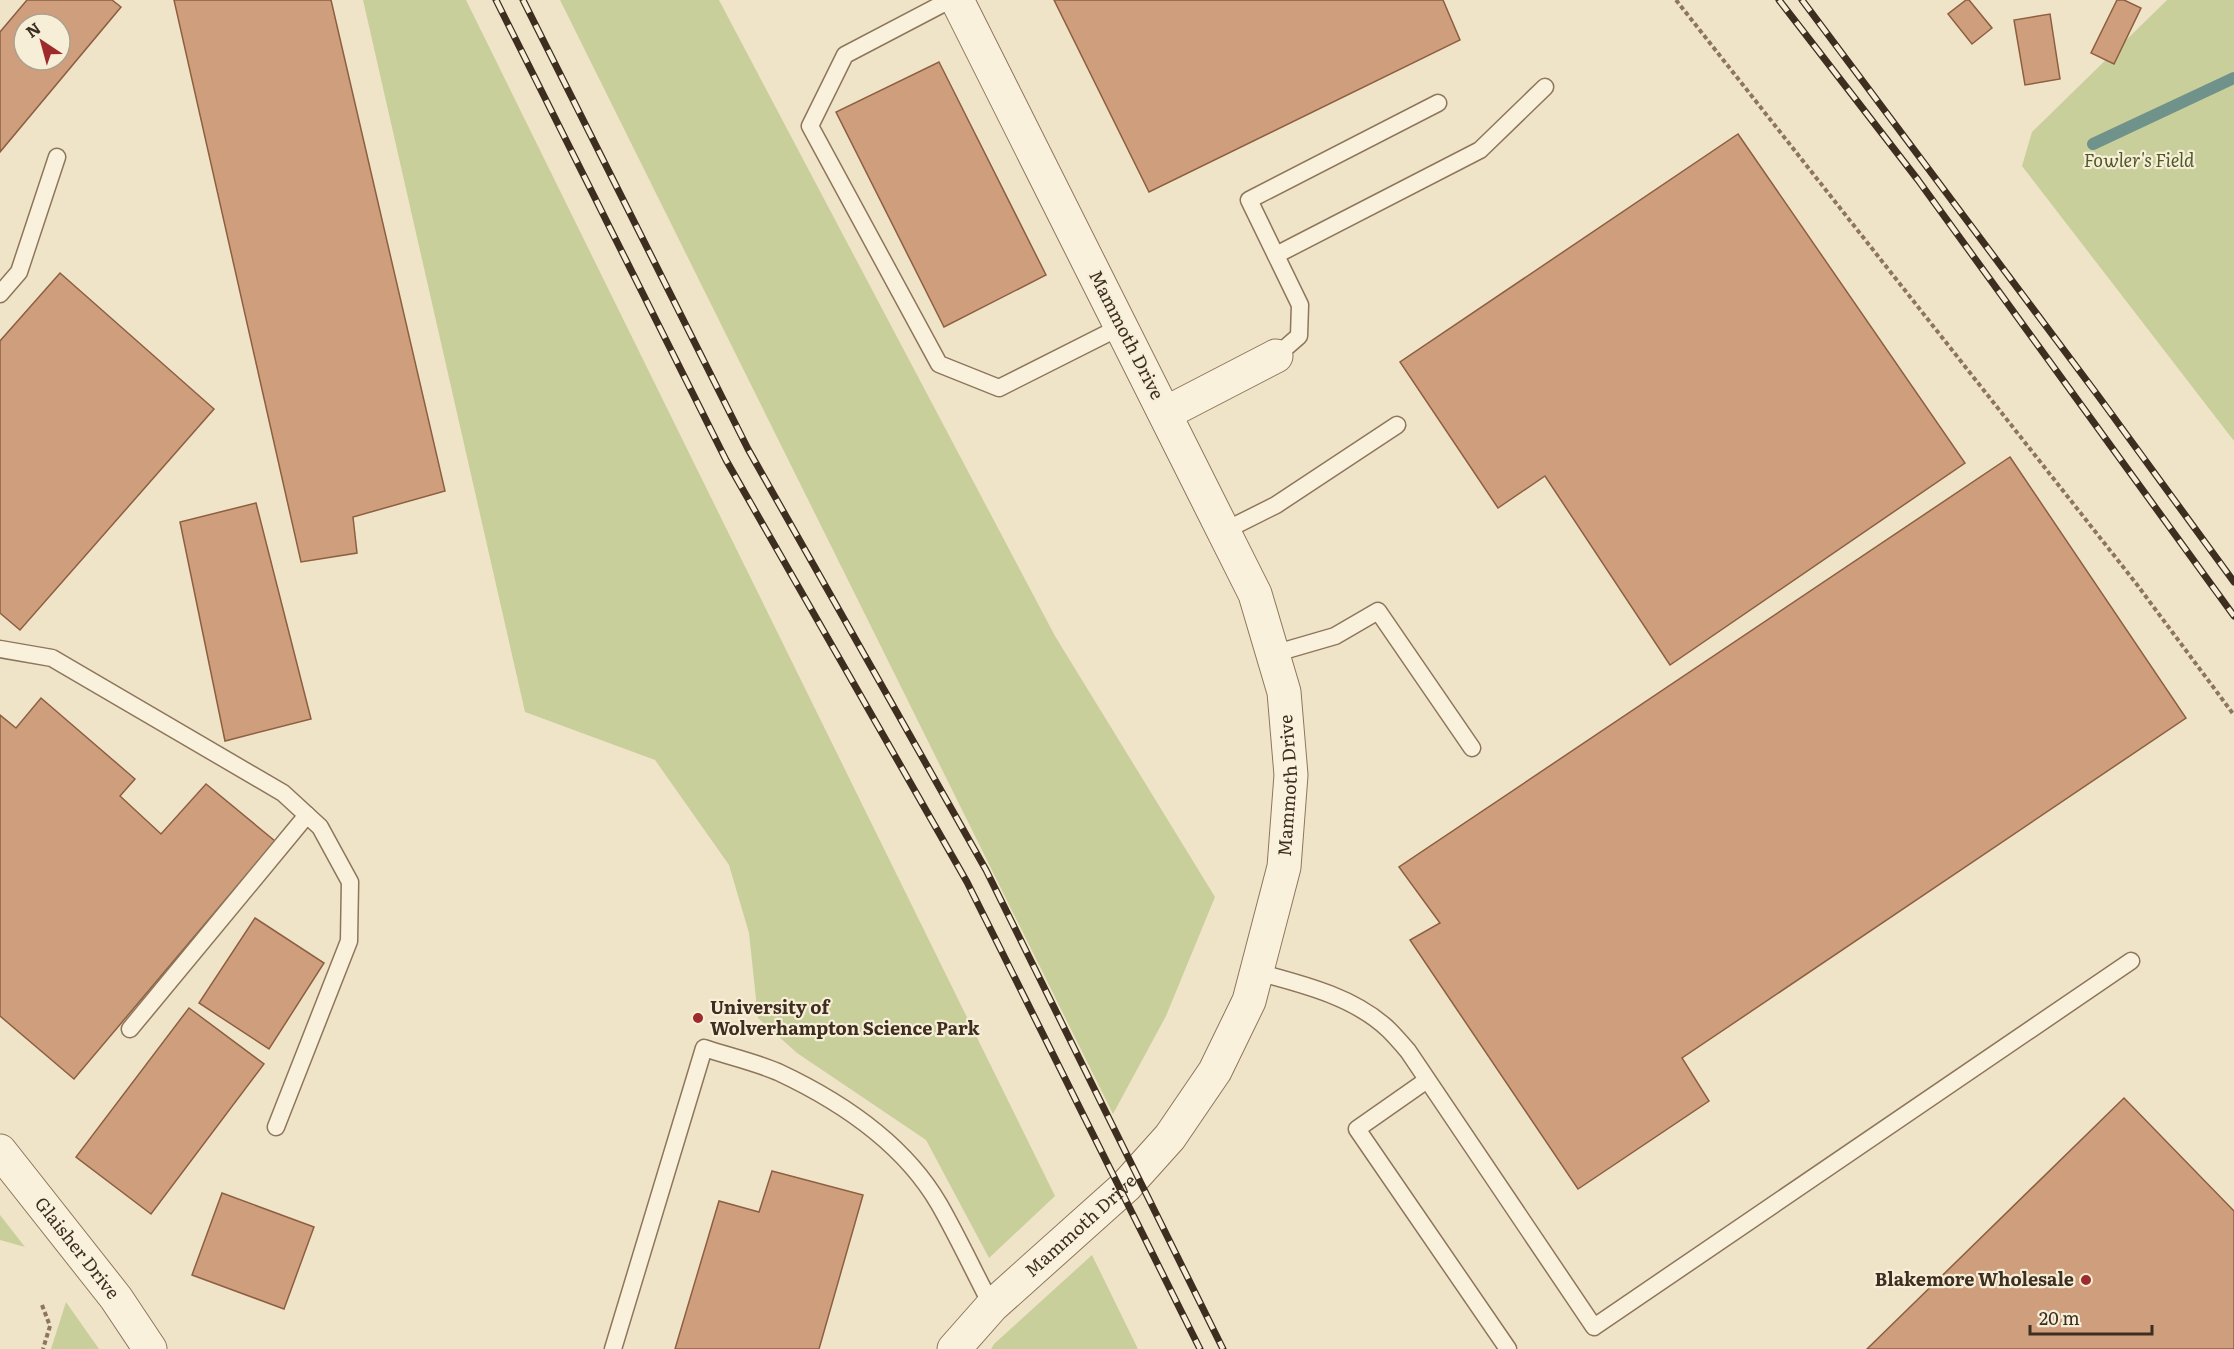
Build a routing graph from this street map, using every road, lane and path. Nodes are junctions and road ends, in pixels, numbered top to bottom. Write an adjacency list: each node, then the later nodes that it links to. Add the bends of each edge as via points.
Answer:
1 (950, 0): 9 (lane, via 845,55 810,126 939,364 999,388)
2 (957, 0): 9 (street, Mammoth Drive)
3 (1676, 0): 16 (path, via 2135,582)
4 (1545, 87): 7 (lane, via 1479,150)
5 (1438, 103): 7 (lane, via 1249,200)
6 (57, 157): 8 (lane, via 19,272)
7 (1276, 255): 10 (lane, via 1300,305 1299,336)
8 (0, 294)
9 (1122, 326): 11 (street, Mammoth Drive)
10 (1276, 356): 11 (street)
11 (1166, 413): 13 (street, Mammoth Drive)
12 (1397, 425): 13 (lane, via 1276,505)
13 (1224, 531): 15 (street, Mammoth Drive, via 1256,594)
14 (0, 649): 18 (lane, via 52,658 283,793)
15 (1273, 654): 17 (lane, via 1335,636 1378,611); 20 (street, Mammoth Drive, via 1284,692 1291,775 1284,867)
16 (2234, 714)
17 (1472, 748)
18 (307, 815): 21 (lane); 23 (lane, via 321,827 350,882 349,941)
19 (2131, 961): 22 (lane, via 1594,1327)
20 (1257, 972): 22 (lane, via 1302,984 1365,1012 1388,1029); 26 (street, Mammoth Drive, via 1249,1001 1215,1071 1170,1137 1126,1186)
21 (130, 1029)
22 (1427, 1080): 31 (lane, via 1357,1129)
23 (276, 1127)
24 (0, 1151): 28 (street, Glaisher Drive, via 116,1299)
25 (42, 1305): 27 (path, via 50,1326)
26 (992, 1306): 29 (lane, via 938,1203 913,1169 877,1133 829,1100 777,1072 704,1048); 30 (street, Mammoth Drive)
27 (43, 1349)
28 (150, 1349)
29 (613, 1349)
30 (954, 1349)
31 (1508, 1349)

